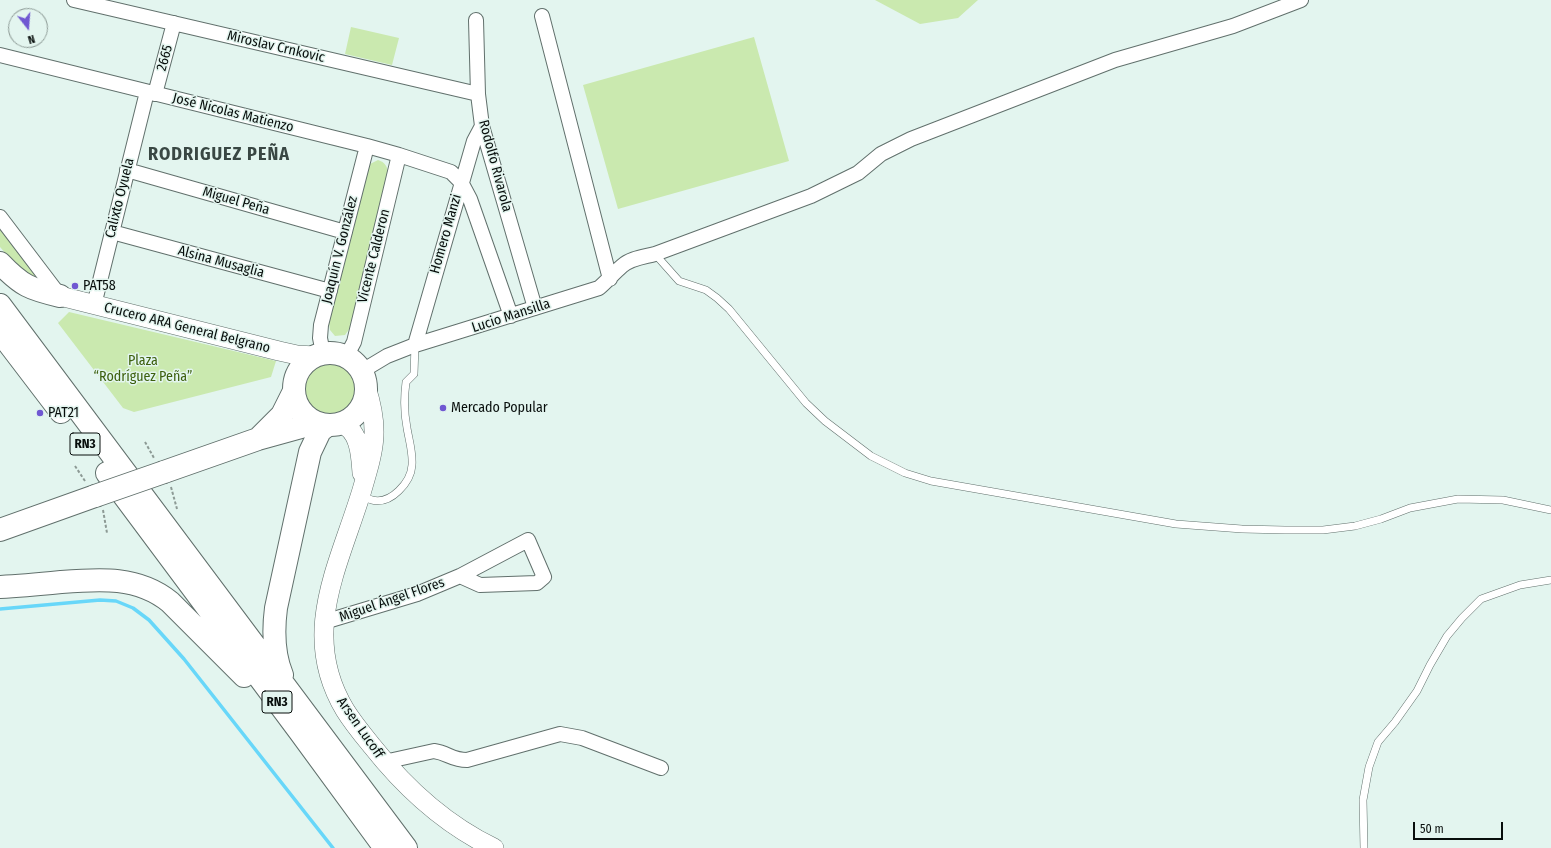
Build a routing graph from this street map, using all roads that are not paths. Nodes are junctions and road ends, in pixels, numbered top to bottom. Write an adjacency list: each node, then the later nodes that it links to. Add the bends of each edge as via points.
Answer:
1 (74, 0): 5 (street, Miroslav Crnkovic)
2 (1301, 0): 17 (street, Lucio Mansilla, via 1233,26 1115,60 911,139 881,154 858,173 811,196)
3 (542, 16): 19 (street)
4 (476, 20): 8 (street, Rodolfo Rivarola)
5 (174, 23): 7 (street, 2665); 8 (street, Miroslav Crnkovic)
6 (0, 55): 7 (street, José Nicolas Matienzo)
7 (151, 93): 10 (street, José Nicolas Matienzo); 12 (street, Calixto Oyuela)
8 (478, 94): 9 (street, Rodolfo Rivarola)
9 (482, 126): 13 (street, Homero Manzi, via 474,141); 24 (street, Rodolfo Rivarola)
10 (367, 146): 11 (street, José Nicolas Matienzo); 16 (street, Joaquín V. González)
11 (399, 155): 13 (street, José Nicolas Matienzo, via 451,172); 29 (street, Vicente Calderon, via 354,342)
12 (127, 170): 15 (street, Calixto Oyuela); 16 (street, Miguel Peña)
13 (461, 182): 25 (street, via 474,210); 27 (street, Homero Manzi)
14 (0, 217): 21 (street)
15 (112, 232): 20 (street, Alsina Musaglia); 23 (street, Calixto Oyuela)
16 (345, 232): 20 (street, Joaquín V. González)
17 (655, 254): 19 (street, Lucio Mansilla, via 632,260); 34 (lane, via 679,281 706,290 717,298 806,403 841,434 871,456 905,473 931,481 1176,524 1242,529 1323,530 1355,526 1410,508 1458,499 1503,500)
18 (0, 263): 21 (main road, via 22,284)
19 (610, 279): 24 (street, Lucio Mansilla, via 599,288)
20 (330, 291): 28 (street, Joaquín V. González, via 320,332)
21 (60, 296): 23 (street, Crucero ARA General Belgrano)
22 (0, 305): 40 (main road, RN3)
23 (94, 305): 28 (street, Crucero ARA General Belgrano, via 297,355)
24 (535, 308): 25 (street, Lucio Mansilla)
25 (511, 316): 27 (street, Lucio Mansilla)
26 (0, 332): 41 (main road, RN3)
27 (415, 345): 29 (street, Lucio Mansilla, via 387,356); 33 (lane, via 414,374 406,382 404,402 412,465 409,478 392,496 382,499 373,501)
28 (319, 354): 29 (main road, via 335,353); 30 (main road, via 299,370)
29 (358, 372): 31 (main road, via 365,399 351,418); 33 (street, Arsen Lucoff, via 375,422 371,459)
30 (294, 391): 31 (main road, via 296,402 302,412 311,420); 32 (main road, via 277,422)
31 (330, 424): 32 (main road, via 305,426); 33 (street, Arsen Lucoff, via 343,424 358,443 361,451); 40 (main road, via 320,431 310,452 273,625 275,650 281,672)
32 (258, 439): 35 (main road, bridge)
33 (361, 492): 39 (street, Arsen Lucoff, via 332,581)
34 (1551, 510)
35 (0, 530)
36 (460, 576): 36 (street, Miguel Ángel Flores, via 480,585 538,583 544,577 528,540); 39 (street, Miguel Ángel Flores, via 416,594)
37 (1551, 580): 47 (lane, via 1520,585 1481,600 1447,636 1417,691 1378,742 1369,767 1363,800)
38 (0, 587): 41 (main road, via 108,579 152,590 175,607)
39 (324, 622): 42 (street, Arsen Lucoff, via 324,651 333,686 345,710)
40 (297, 702): 45 (main road, RN3)
41 (300, 732): 44 (main road, RN3)
42 (384, 762): 43 (street, via 434,751 458,760 467,760 560,734 582,738); 46 (street, Arsen Lucoff, via 439,816 472,838)
43 (661, 768)
44 (384, 848)
45 (406, 848)
46 (494, 848)
47 (1364, 848)

